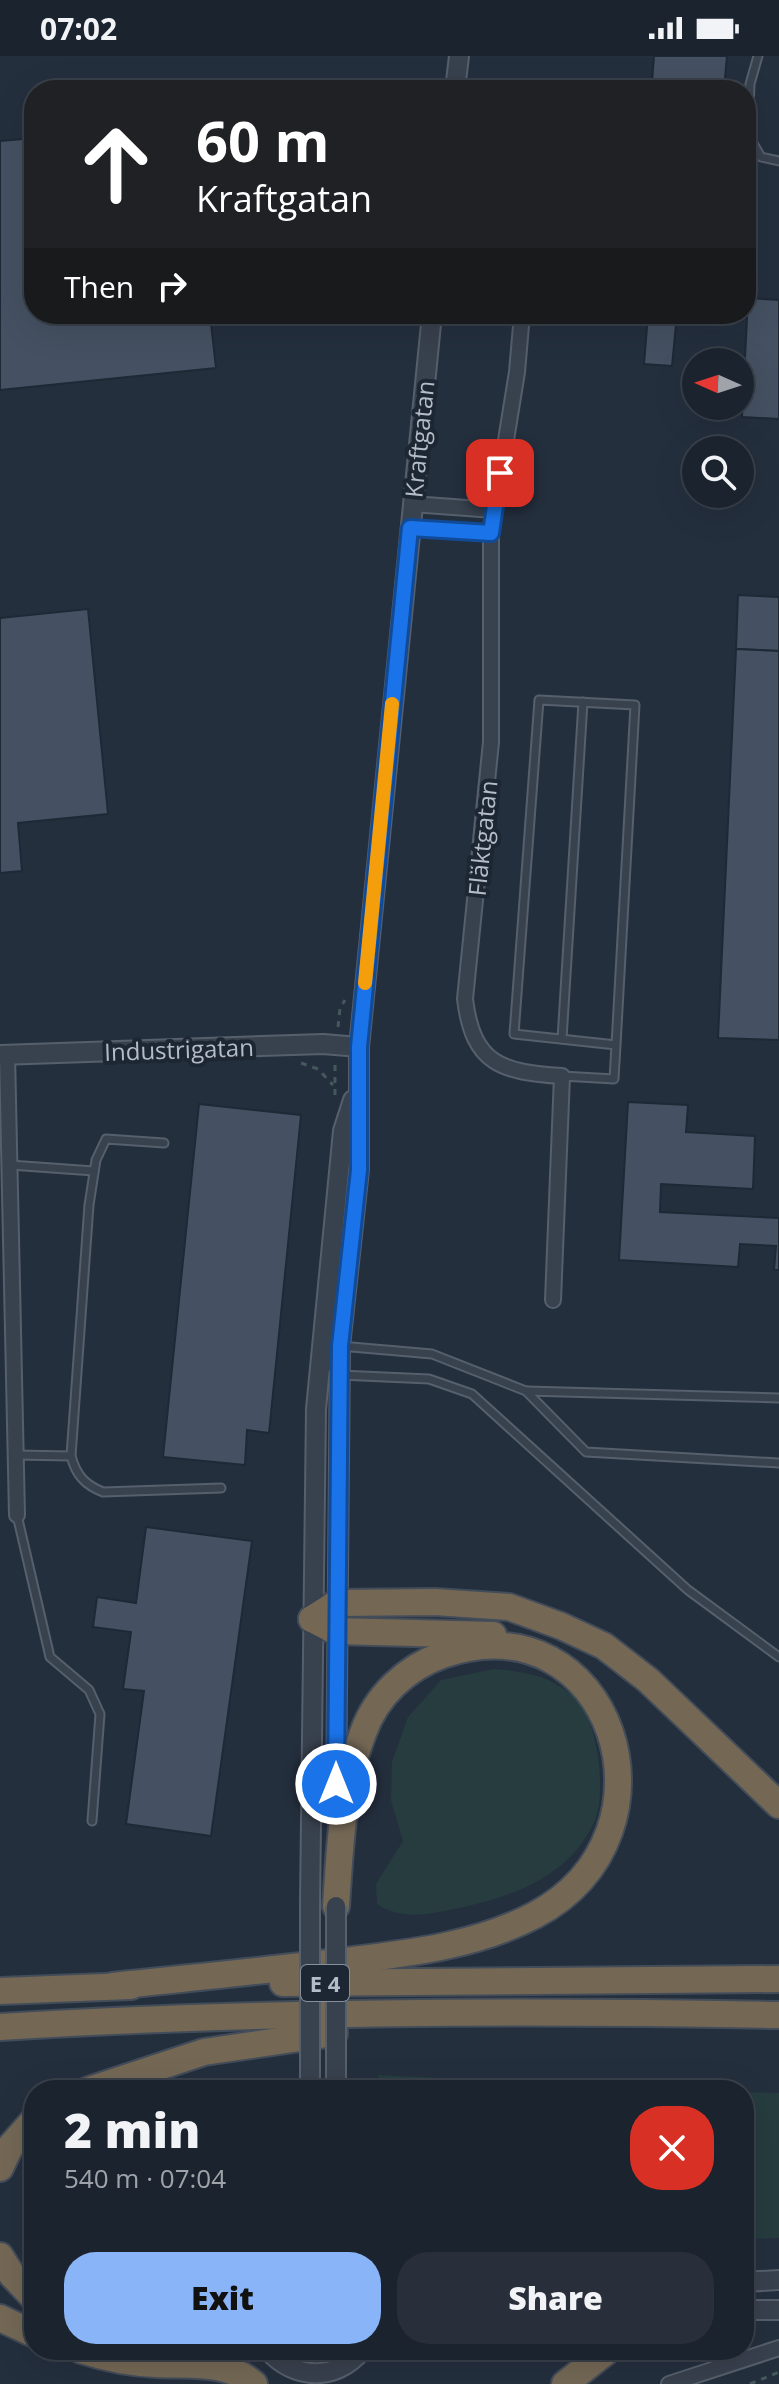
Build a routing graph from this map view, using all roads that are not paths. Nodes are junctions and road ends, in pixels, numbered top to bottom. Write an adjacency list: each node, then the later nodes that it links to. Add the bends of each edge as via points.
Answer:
1 (459, 56): 3 (street)
2 (758, 56): 4 (lane)
3 (456, 80)
4 (751, 80)
5 (756, 149): 6 (lane, via 761,157)
6 (779, 161)
7 (431, 324): 9 (street, Kraftgatan)
8 (521, 324): 10 (street, Fläktgatan)
9 (412, 504): 10 (street); 11 (street, Kraftgatan)
10 (494, 510): 12 (street, Fläktgatan)
11 (410, 528): 12 (street); 16 (street, Kraftgatan)
12 (491, 533): 18 (street, Fläktgatan, via 491,742 466,978 467,1015 471,1033 495,1064 517,1073)
13 (583, 702): 14 (lane); 14 (lane, via 539,700 514,1034); 15 (lane, via 635,705)
14 (562, 1039): 15 (lane)
15 (616, 1045): 18 (lane, via 614,1079)
16 (359, 1047): 17 (street, Industrigatan); 19 (street, Kraftgatan)
17 (4, 1054): 21 (street)
18 (562, 1076): 23 (street)
19 (356, 1090): 24 (street, Kraftgatan, via 359,1170); 25 (street, Kraftgatan, via 343,1131)
20 (164, 1143): 22 (lane, via 106,1139)
21 (10, 1165): 22 (lane); 29 (street)
22 (94, 1171): 30 (lane)
23 (553, 1300)
24 (340, 1346): 25 (lane); 26 (street, Kraftgatan); 27 (lane, via 432,1354)
25 (319, 1357): 26 (lane); 35 (street, Kraftgatan)
26 (340, 1375): 34 (street, Kraftgatan); 37 (lane, via 429,1379 472,1394 688,1590)
27 (526, 1391): 28 (lane); 31 (lane, via 586,1452)
28 (779, 1398)
29 (15, 1455): 30 (lane); 33 (street)
30 (71, 1456): 32 (lane, via 88,1486 103,1492)
31 (779, 1463)
32 (221, 1488)
33 (17, 1515): 39 (lane, via 50,1657 89,1690 100,1714)
34 (337, 1603): 35 (highway); 38 (highway, via 509,1607 561,1626 604,1646 648,1680)
35 (324, 1625): 36 (highway, via 484,1632); 40 (street); 48 (street, bridge, via 310,1904)
36 (541, 1655): 40 (highway, via 480,1646 449,1653 401,1678 379,1701 363,1730 349,1777); 42 (highway, via 589,1691 619,1759 615,1820 599,1855 572,1889 537,1914 491,1935 430,1950)
37 (779, 1657)
38 (779, 1805)
39 (92, 1821)
40 (336, 1906): 49 (street, bridge)
41 (779, 1979): 42 (highway, E 4)
42 (113, 1986): 43 (highway, E 4)
43 (0, 1991)
44 (535, 2013): 45 (highway, E 4); 46 (highway, E 4, via 133,2019); 47 (highway, via 274,2039 204,2052)
45 (779, 2015)
46 (0, 2027)
47 (119, 2080)
48 (310, 2080)
49 (336, 2080)
50 (24, 2131): 51 (highway)
51 (0, 2168)
52 (0, 2256): 55 (highway)
53 (779, 2280): 54 (street)
54 (754, 2281)
55 (24, 2288)
56 (754, 2310): 57 (street)
57 (779, 2310)
58 (0, 2318): 59 (highway)
59 (24, 2329)
60 (779, 2348): 61 (street)
61 (754, 2356)
62 (118, 2360): 69 (highway, via 215,2367)
63 (275, 2360): 70 (street)
64 (282, 2360): 65 (street, via 311,2374 330,2373)
65 (352, 2360)
66 (356, 2360): 71 (street)
67 (595, 2360): 72 (highway)
68 (742, 2360): 73 (street)
69 (254, 2384)
70 (290, 2384)
71 (335, 2384)
72 (565, 2384)
73 (669, 2384)

